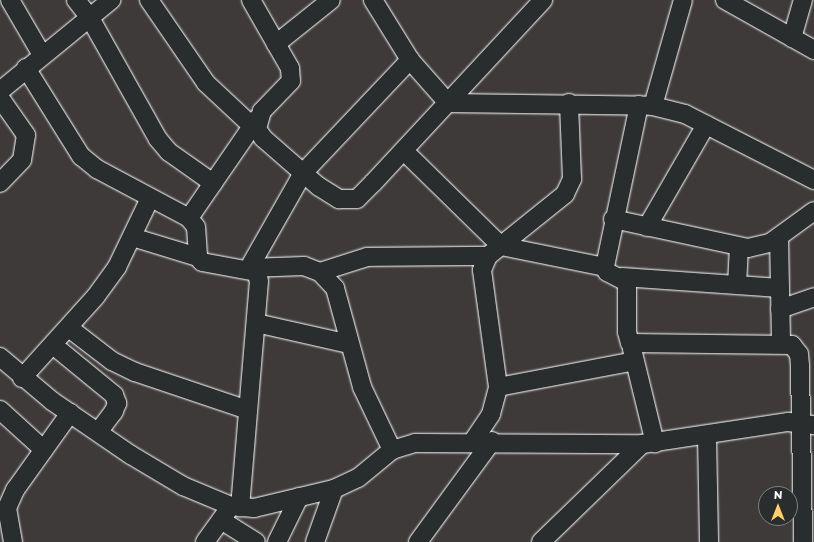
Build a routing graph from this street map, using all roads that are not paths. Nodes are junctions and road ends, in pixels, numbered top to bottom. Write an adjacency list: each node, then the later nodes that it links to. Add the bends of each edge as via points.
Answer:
1 (10, 0): 17 (street)
2 (76, 0): 13 (street)
3 (111, 0): 13 (street)
4 (149, 0): 24 (street, via 206,83)
5 (252, 0): 15 (street)
6 (331, 0): 15 (street)
7 (373, 0): 18 (street)
8 (683, 0): 23 (street)
9 (725, 0): 12 (street)
10 (803, 0): 14 (street)
11 (532, 4): 21 (street)
12 (743, 5): 14 (street)
13 (90, 18): 17 (street); 30 (street, via 158,139 169,152)
14 (792, 38): 16 (street)
15 (276, 44): 24 (street, via 290,68 291,81)
16 (814, 50)
17 (42, 55): 19 (street)
18 (410, 60): 21 (street); 27 (street)
19 (26, 68): 20 (street); 31 (street, via 81,156)
20 (2, 88): 29 (street, via 26,136 22,160)
21 (448, 103): 22 (street); 26 (street)
22 (569, 103): 23 (street); 39 (street, via 572,178 565,194)
23 (646, 105): 25 (street, via 685,114); 34 (street)
24 (254, 123): 27 (street, via 263,138); 30 (street)
25 (706, 124): 28 (street); 35 (street)
26 (404, 151): 27 (street, via 357,199 340,199); 39 (street)
27 (303, 173): 42 (street)
28 (814, 180)
29 (0, 183)
30 (213, 184): 33 (street)
31 (150, 198): 33 (street); 36 (street)
32 (814, 211): 37 (street)
33 (189, 218): 40 (street, via 199,236)
34 (613, 219): 35 (street); 41 (street)
35 (647, 227): 38 (street)
36 (132, 237): 40 (street); 50 (street, via 117,267)
37 (779, 237): 38 (street, via 760,247); 46 (street)
38 (739, 247): 45 (street)
39 (494, 251): 41 (street); 43 (street, via 367,257); 58 (street, via 482,270 482,284)
40 (198, 257): 42 (street, via 202,262)
41 (605, 267): 44 (street, via 607,272)
42 (249, 268): 43 (street, via 304,266); 49 (street, via 259,280)
43 (320, 272): 53 (street, via 335,288)
44 (622, 277): 45 (street); 51 (street, via 628,293 626,332)
45 (737, 286): 46 (street)
46 (780, 288): 48 (street)
47 (814, 298): 48 (street)
48 (780, 309): 52 (street)
49 (256, 323): 53 (street); 60 (street)
50 (69, 328): 54 (street); 60 (street, via 112,361 135,372)
51 (630, 343): 52 (street, via 648,346); 55 (street)
52 (781, 343): 62 (street, via 792,346 799,354)
53 (349, 344): 69 (street, via 362,387)
54 (53, 345): 57 (street); 63 (street, via 114,395 117,403 114,411)
55 (635, 361): 58 (street); 67 (street)
56 (3, 364): 57 (street)
57 (22, 378): 61 (street)
58 (498, 387): 65 (street, via 491,414)
59 (0, 410): 68 (street)
60 (248, 410): 72 (street)
61 (70, 413): 63 (street); 68 (street)
62 (808, 424): 64 (street, via 788,422); 82 (street)
63 (98, 432): 72 (street, via 183,486)
64 (707, 436): 67 (street); 81 (street)
65 (472, 441): 66 (street); 69 (street, via 415,443)
66 (492, 441): 67 (street); 79 (street)
67 (648, 444): 80 (street)
68 (44, 450): 73 (street)
69 (392, 450): 70 (street, via 358,478)
70 (334, 489): 71 (street); 78 (street)
71 (299, 497): 72 (street); 77 (street)
72 (231, 511): 75 (street); 76 (street)
73 (3, 513): 74 (street)
74 (13, 542)
75 (205, 542)
76 (256, 542)
77 (277, 542)
78 (315, 542)
79 (418, 542)
80 (541, 542)
81 (709, 542)
82 (803, 542)

